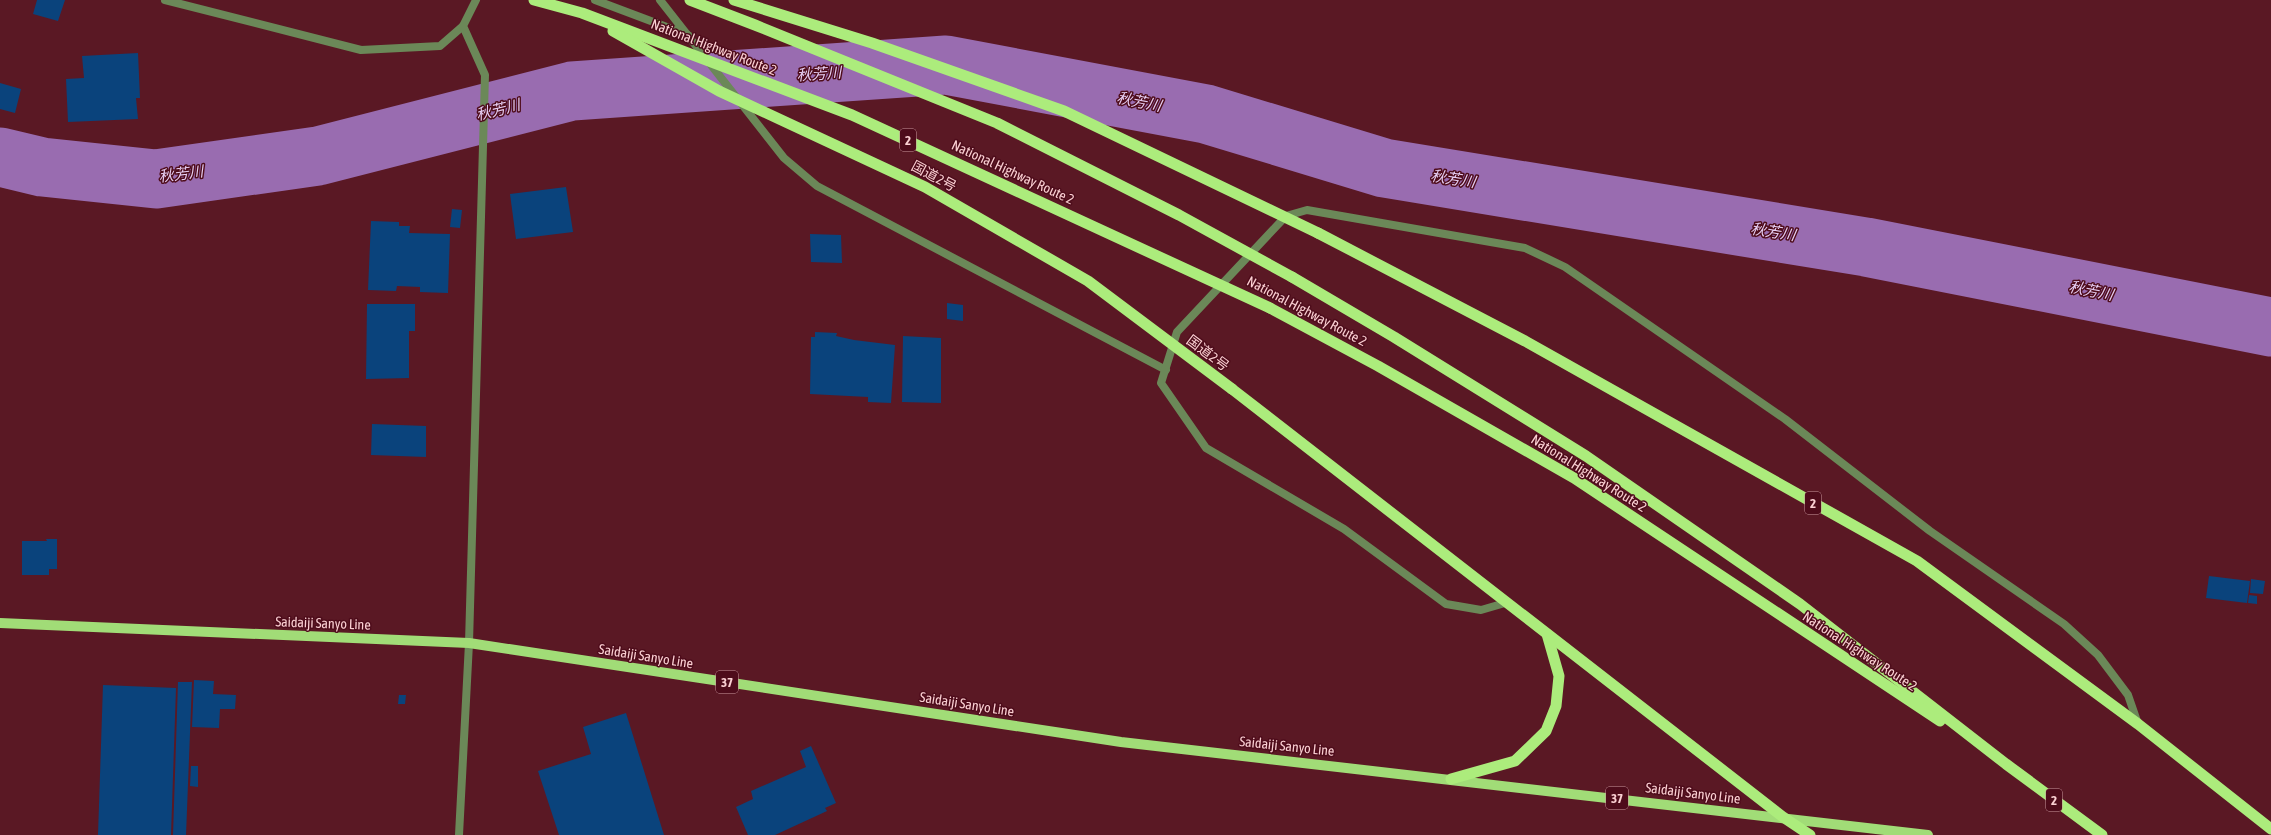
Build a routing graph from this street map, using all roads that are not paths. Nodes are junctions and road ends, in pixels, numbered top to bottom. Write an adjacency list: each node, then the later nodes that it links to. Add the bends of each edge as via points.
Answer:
1 (166, 0): 9 (street, via 361,50 440,46)
2 (476, 0): 9 (street)
3 (534, 0): 8 (highway, National Highway Route 2 / 2, bridge)
4 (595, 0): 10 (street)
5 (660, 0): 10 (street)
6 (690, 0): 17 (highway, National Highway Route 2 / 2, bridge, via 997,123 1178,215 1292,277 1586,456 1800,604)
7 (734, 0): 16 (highway, 2, bridge, via 872,43 1064,111 1318,233 1525,341 1916,560)
8 (582, 13): 12 (highway, 国道2号 / 2, bridge, via 719,91 939,195 1088,281 1232,389); 17 (highway, National Highway Route 2 / 2, bridge, via 852,115 1270,308 1378,366 1574,478)
9 (463, 26): 15 (street, via 485,75)
10 (691, 39): 11 (street, bridge, via 784,158 817,186)
11 (1166, 370): 12 (street, via 1161,383 1206,448 1344,529 1446,604 1481,610); 16 (street, via 1177,332 1286,216 1307,210 1525,248 1565,267 1664,334 1785,419 1930,531 2064,624 2098,655 2128,695)
12 (1505, 603): 14 (highway, 国道2号)
13 (0, 623): 15 (main road, Saidaiji Sanyo Line / 37)
14 (1547, 634): 18 (highway, via 1559,676 1556,706 1546,731 1515,761); 19 (highway, 国道2号)
15 (469, 643): 18 (main road, Saidaiji Sanyo Line / 37, via 1121,742); 21 (street)
16 (2138, 724): 20 (highway, 2)
17 (2006, 764): 24 (highway, National Highway Route 2 / 2)
18 (1451, 779): 19 (main road, Saidaiji Sanyo Line / 37)
19 (1783, 817): 22 (highway, 国道2号); 23 (main road, Saidaiji Sanyo Line / 37)
20 (2271, 829)
21 (459, 835)
22 (1810, 835)
23 (1928, 835)
24 (2102, 835)

